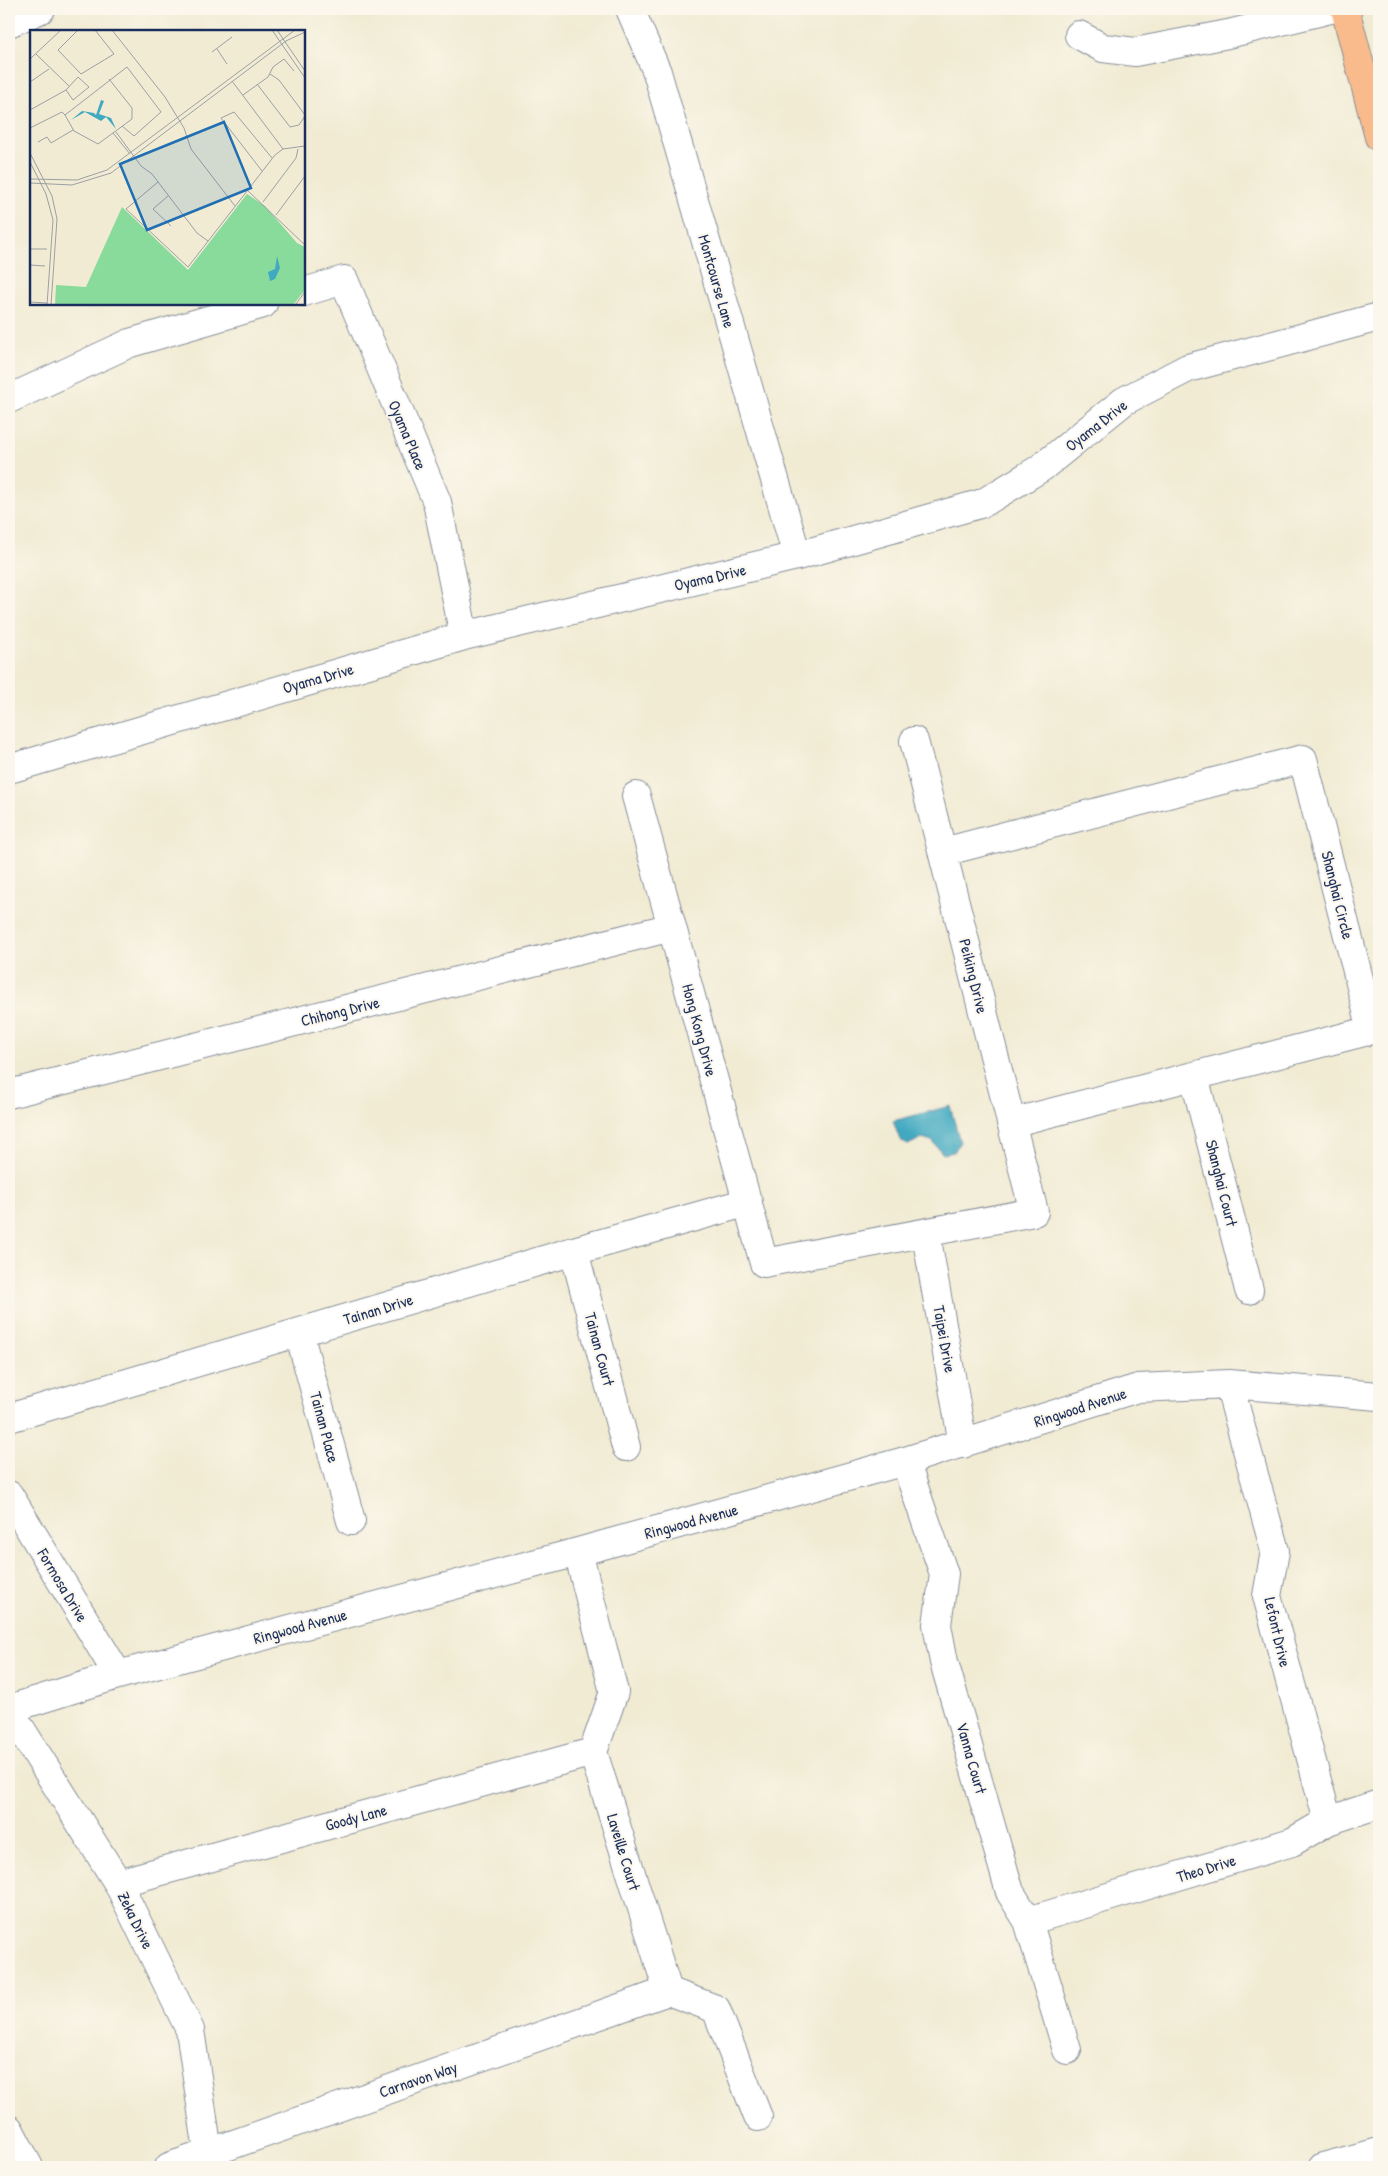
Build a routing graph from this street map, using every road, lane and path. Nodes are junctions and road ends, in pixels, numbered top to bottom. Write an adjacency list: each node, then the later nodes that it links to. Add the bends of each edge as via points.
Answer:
1 (41, 9): 5 (street)
2 (630, 9): 12 (street, Montcourse Lane, via 657,72)
3 (1331, 9): 6 (street, via 1135,52 1103,48)
4 (1345, 9): 7 (main road)
5 (9, 23)
6 (1079, 35)
7 (1379, 137)
8 (305, 292): 13 (street, Oyama Place, via 344,280 437,502)
9 (260, 305): 11 (street, via 130,343)
10 (1379, 317): 12 (street, Oyama Drive, via 1188,368 1124,401 1041,468 983,503)
11 (9, 399)
12 (797, 556): 13 (street, Oyama Drive)
13 (464, 636): 15 (street, Oyama Drive)
14 (914, 740): 17 (street, Peiking Drive)
15 (9, 769)
16 (636, 796): 18 (street, Hong Kong Drive)
17 (943, 852): 19 (street, Shanghai Circle, via 1303,759 1372,1030); 21 (street, Peiking Drive)
18 (672, 927): 20 (street, Chihong Drive); 22 (street, Hong Kong Drive)
19 (1194, 1076): 21 (street, Shanghai Circle); 25 (street, Shanghai Court)
20 (9, 1094)
21 (1011, 1123): 23 (street, Peiking Drive, via 1034,1212)
22 (748, 1202): 23 (street, Hong Kong Drive, via 764,1263); 24 (street, Tainan Drive)
23 (926, 1234): 30 (street, Taipei Drive)
24 (574, 1250): 26 (street, Tainan Drive); 31 (street, Tainan Court)
25 (1249, 1290)
26 (300, 1333): 29 (street, Tainan Drive); 34 (street, Tainan Place)
27 (1229, 1384): 28 (street, Ringwood Avenue); 30 (street, Ringwood Avenue, via 1138,1388); 40 (street, Lefont Drive, via 1275,1551 1267,1596)
28 (1379, 1396)
29 (9, 1418)
30 (963, 1444): 32 (street, Ringwood Avenue)
31 (626, 1447)
32 (905, 1461): 35 (street, Ringwood Avenue); 42 (street, Vanna Court, via 944,1574 937,1625 944,1662 1010,1892)
33 (9, 1496): 36 (street, Formosa Drive)
34 (351, 1521)
35 (578, 1552): 36 (street, Ringwood Avenue); 38 (street, via 614,1692)
36 (118, 1675): 37 (street, Ringwood Avenue)
37 (9, 1710): 41 (street, Zeka Drive)
38 (593, 1752): 41 (street, Goody Lane); 43 (street, Laveille Court)
39 (1379, 1804): 40 (street, Theo Drive)
40 (1328, 1821): 42 (street, Theo Drive, via 1292,1842)
41 (118, 1883): 47 (street, Zeka Drive, via 190,2030)
42 (1028, 1921): 44 (street, Vanna Court)
43 (668, 1991): 45 (street, via 716,2009); 47 (street, Carnavon Way)
44 (1067, 2050)
45 (758, 2117)
46 (9, 2128): 49 (street)
47 (208, 2152): 50 (street, Carnavon Way)
48 (1379, 2152): 51 (street)
49 (30, 2167)
50 (170, 2167)
51 (1322, 2167)

